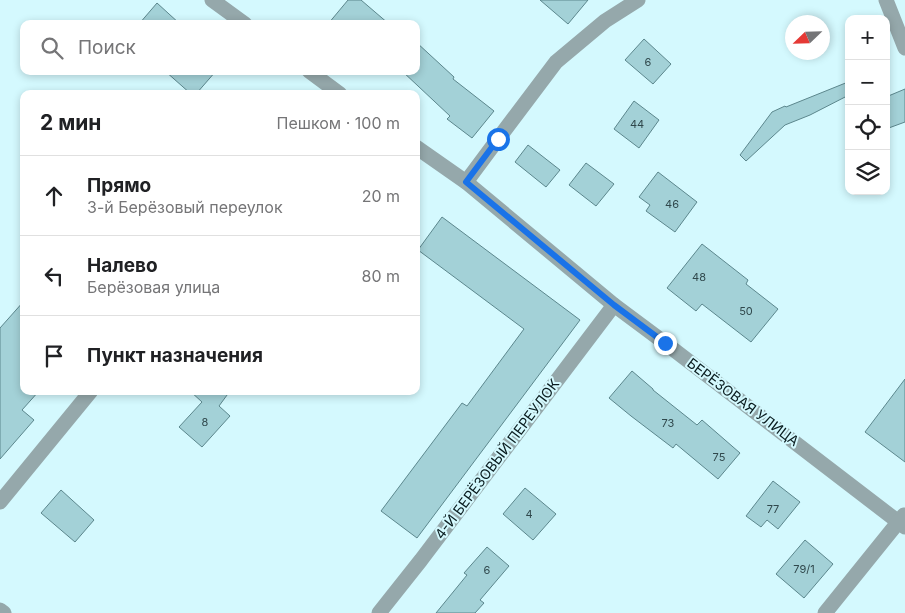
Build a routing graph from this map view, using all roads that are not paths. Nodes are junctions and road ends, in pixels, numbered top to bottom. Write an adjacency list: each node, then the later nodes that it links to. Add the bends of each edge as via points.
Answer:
1 (212, 0): 4 (street)
2 (638, 0): 9 (street, via 605,21 556,62)
3 (886, 0): 5 (street)
4 (240, 20)
5 (905, 48)
6 (315, 75): 7 (street)
7 (332, 90)
8 (420, 150): 9 (street, БЕРЁЗОВАЯ УЛИЦА)
9 (466, 182): 10 (street, БЕРЁЗОВАЯ УЛИЦА)
10 (614, 305): 13 (street, БЕРЁЗОВАЯ УЛИЦА); 16 (street, 4-Й БЕРЁЗОВЫЙ ПЕРЕУЛОК)
11 (88, 395): 12 (street)
12 (0, 502)
13 (903, 521): 17 (street)
14 (0, 610): 15 (street)
15 (4, 613)
16 (379, 613)
17 (825, 613)

